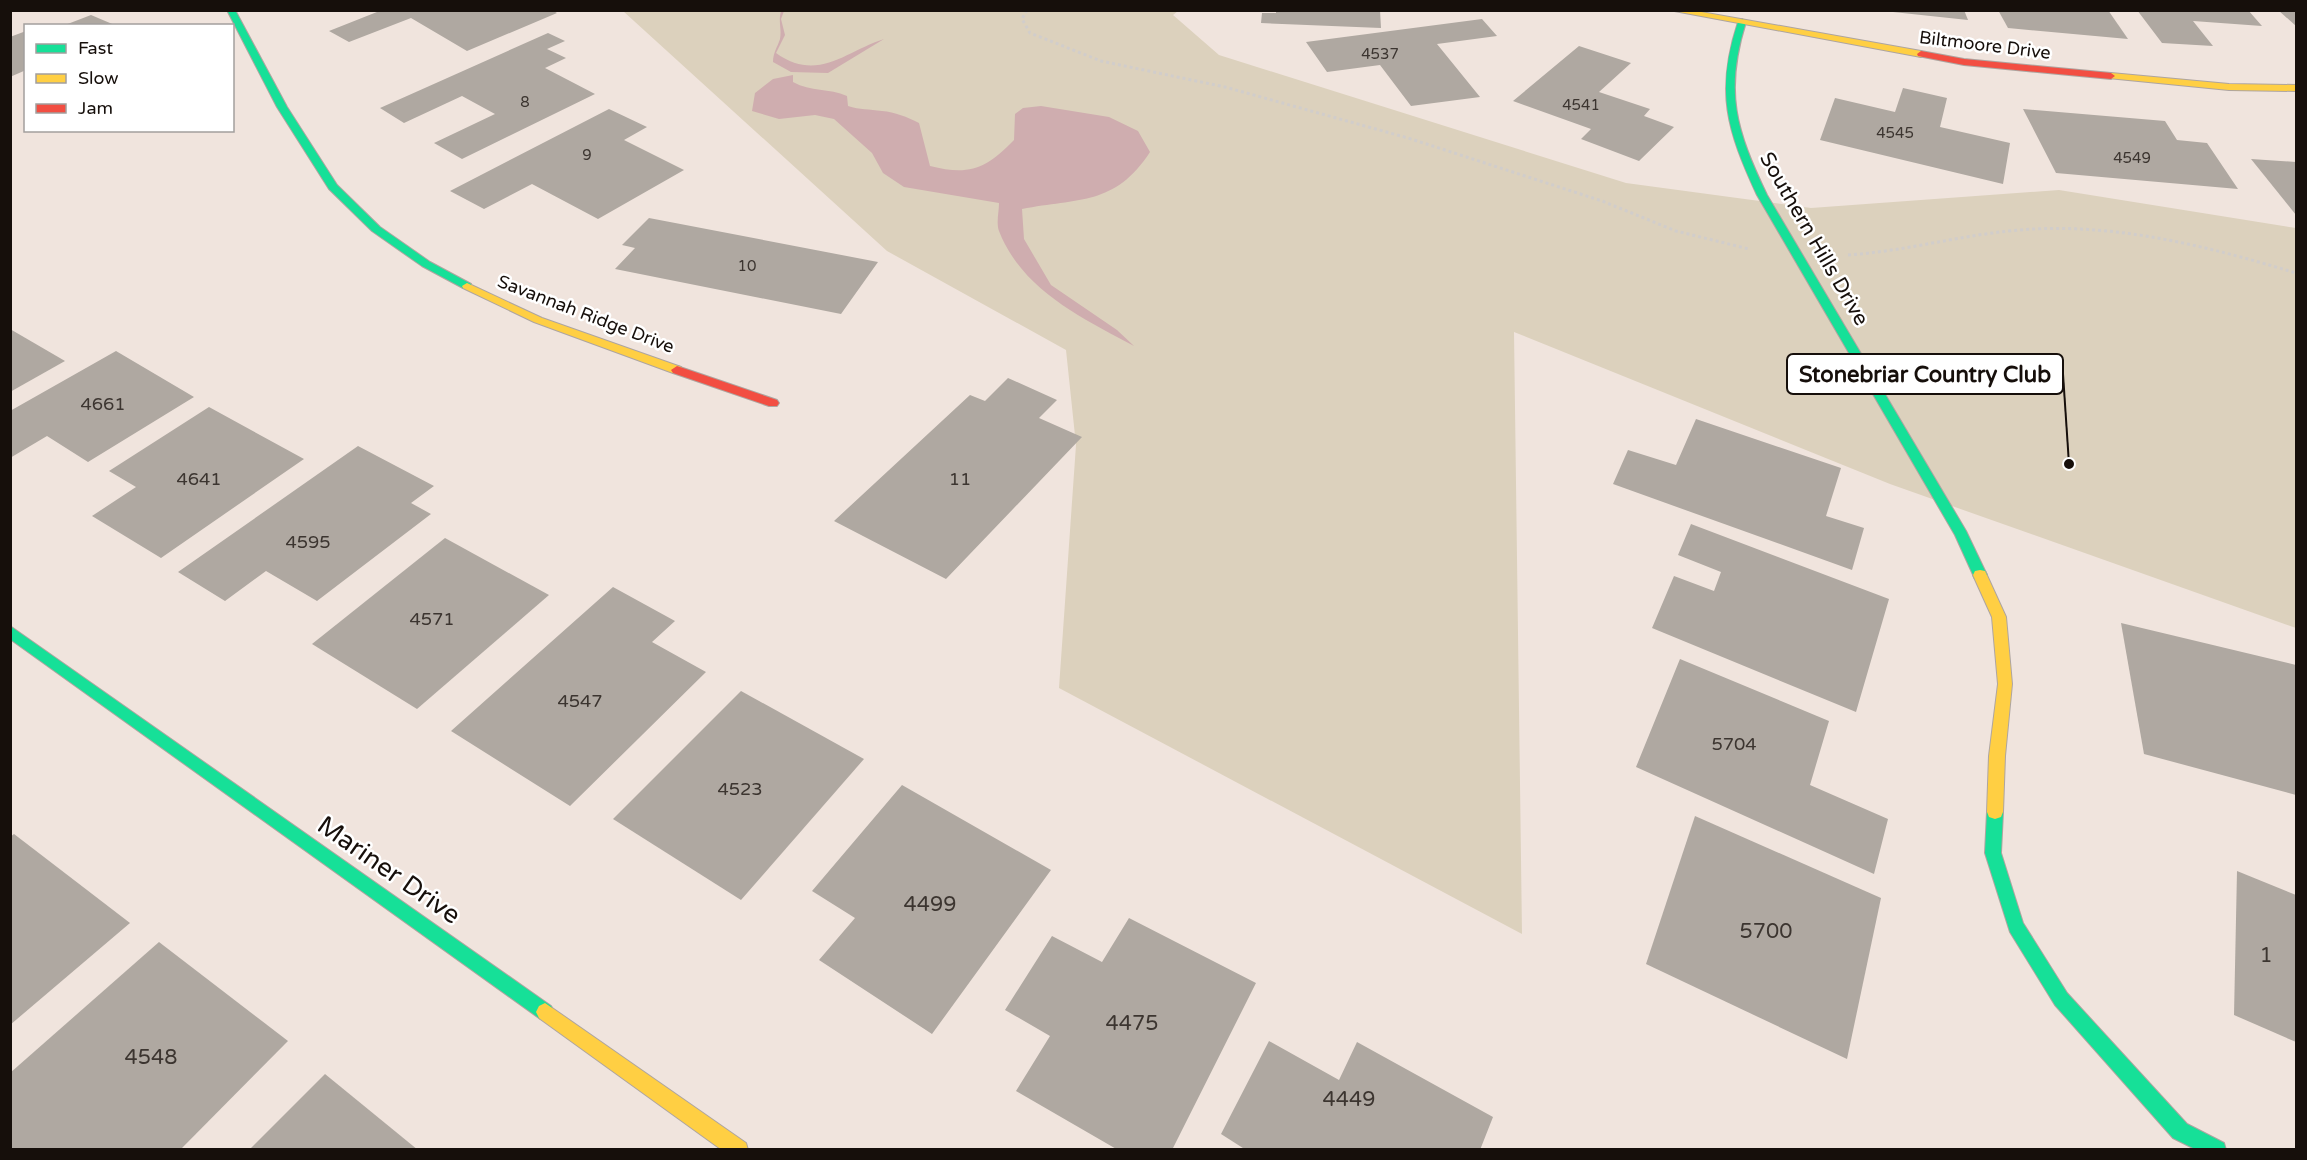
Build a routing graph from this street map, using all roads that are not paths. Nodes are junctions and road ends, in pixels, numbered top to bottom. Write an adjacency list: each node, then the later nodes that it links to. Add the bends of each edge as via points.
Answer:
1 (231, 10): 5 (street, Savannah Ridge Drive, via 279,103 332,186 369,223 410,255 460,284 545,322)
2 (1673, 10): 3 (street, Biltmoore Drive)
3 (1742, 22): 4 (street, Biltmoore Drive, via 1824,39 2025,70 2229,87); 8 (street, Southern Hills Drive, via 1732,44 1726,82 1730,117 1752,174 1961,534 1999,617 2005,684 1993,853 2016,926 2061,999 2164,1114 2180,1131)
4 (2296, 88)
5 (773, 403)
6 (10, 630): 7 (street, Mariner Drive)
7 (739, 1149)
8 (2217, 1149)

